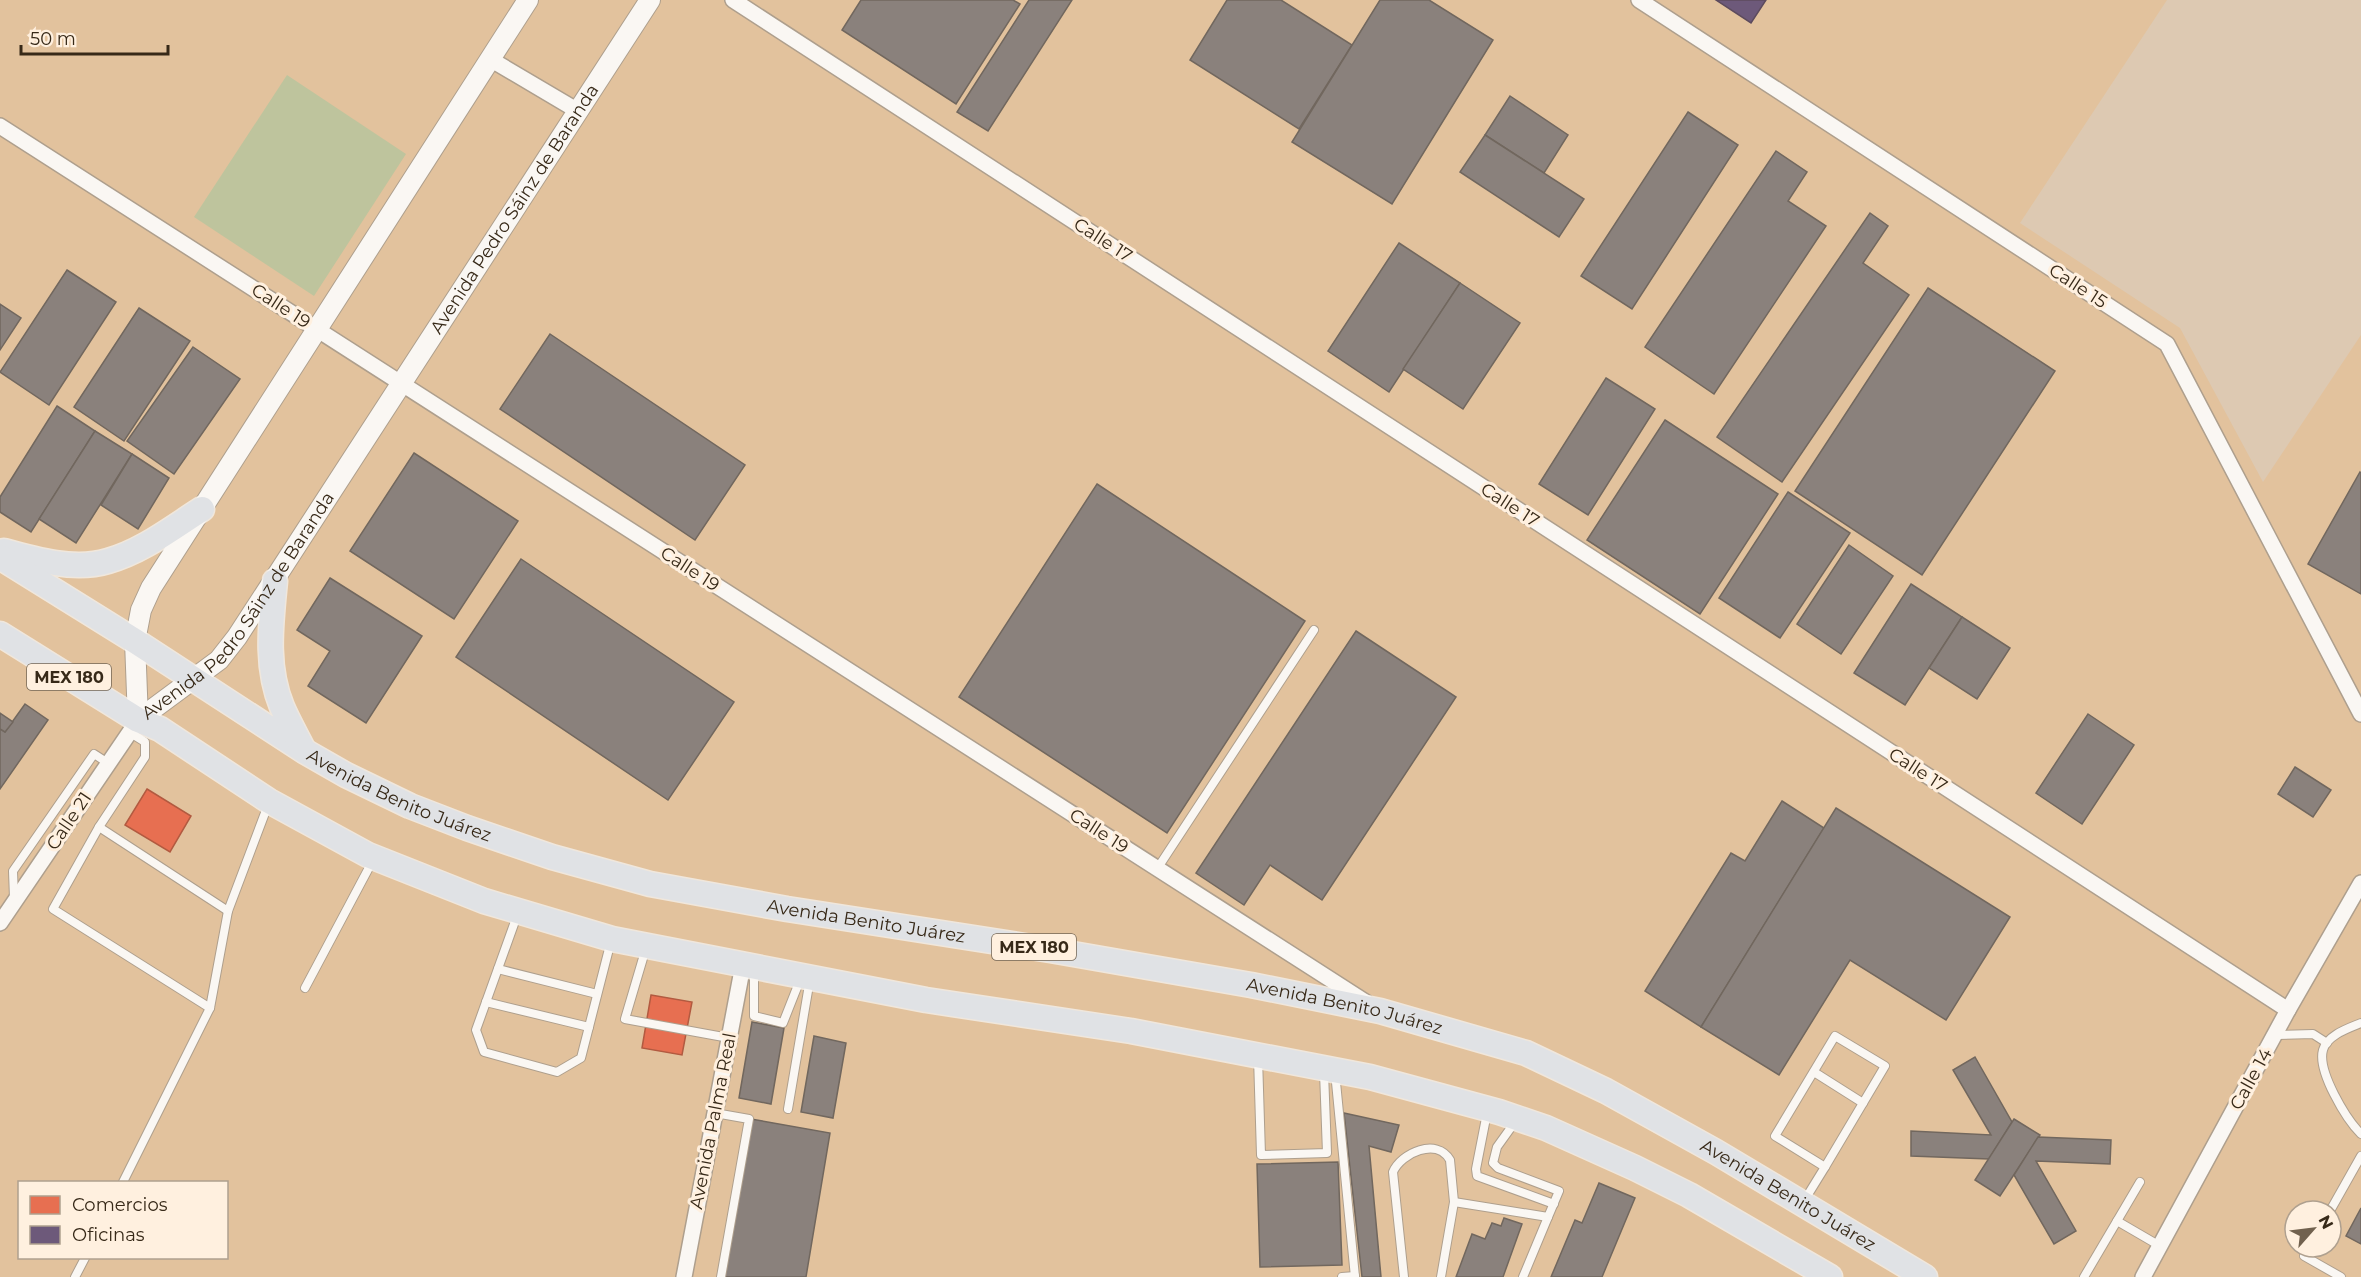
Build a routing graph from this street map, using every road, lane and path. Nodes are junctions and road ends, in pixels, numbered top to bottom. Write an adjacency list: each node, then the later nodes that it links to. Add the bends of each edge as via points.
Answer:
1 (528, 0): 5 (street, Avenida Pedro Sáinz de Baranda)
2 (650, 0): 6 (street, Avenida Pedro Sáinz de Baranda)
3 (733, 0): 38 (street, Calle 17)
4 (1639, 0): 18 (street, Calle 15, via 2167,344)
5 (490, 59): 6 (street); 8 (street, Avenida Pedro Sáinz de Baranda)
6 (578, 111): 9 (street, Avenida Pedro Sáinz de Baranda)
7 (0, 126): 8 (street, Calle 19)
8 (317, 329): 9 (street, Calle 19); 10 (street, Avenida Pedro Sáinz de Baranda)
9 (402, 384): 13 (street, Avenida Pedro Sáinz de Baranda); 24 (street, Calle 19)
10 (201, 509): 11 (main road, via 144,546 107,562 66,565); 16 (street, Avenida Pedro Sáinz de Baranda, via 151,588 141,610)
11 (0, 550)
12 (0, 557): 16 (main road, Avenida Benito Juárez / MEX 180)
13 (275, 580): 17 (street, Avenida Pedro Sáinz de Baranda, via 219,660); 20 (main road, via 271,671 281,706)
14 (1314, 630): 24 (lane)
15 (0, 634): 19 (main road, MEX 180)
16 (135, 641): 17 (main road, Avenida Benito Juárez / MEX 180); 19 (street, Avenida Pedro Sáinz de Baranda)
17 (194, 680): 19 (street, Avenida Pedro Sáinz de Baranda); 20 (main road, Avenida Benito Juárez / MEX 180)
18 (2361, 714)
19 (134, 726): 21 (main road, MEX 180, via 160,729); 22 (lane, via 145,742 145,758); 28 (street, Calle 21)
20 (304, 751): 39 (main road, Avenida Benito Juárez / MEX 180, via 410,806 552,857 650,884 1240,983)
21 (270, 801): 23 (main road, MEX 180); 26 (lane)
22 (99, 827): 26 (lane); 37 (lane, via 53,909)
23 (374, 858): 27 (main road, MEX 180); 34 (lane)
24 (1157, 869): 39 (street, Calle 19)
25 (2361, 883): 38 (street, Calle 14)
26 (228, 911): 37 (lane)
27 (519, 912): 29 (main road, MEX 180); 32 (lane)
28 (0, 922)
29 (612, 939): 30 (main road, MEX 180); 35 (lane)
30 (646, 946): 31 (main road, MEX 180); 43 (lane, via 625,1019)
31 (748, 966): 33 (main road, MEX 180); 33 (lane, via 754,1016 783,1023); 43 (street, Avenida Palma Real)
32 (498, 969): 35 (lane); 36 (lane)
33 (806, 977): 45 (main road, MEX 180); 49 (lane)
34 (305, 988)
35 (597, 994): 41 (lane)
36 (486, 1002): 41 (lane); 41 (lane, via 476,1030 484,1052 556,1072 581,1058)
37 (210, 1008): 56 (lane)
38 (2288, 1010): 42 (street, Calle 14)
39 (1380, 1011): 60 (main road, Avenida Benito Juárez / MEX 180, via 1526,1053 1606,1091)
40 (2361, 1023): 44 (lane)
41 (589, 1028)
42 (2275, 1035): 44 (lane, via 2313,1034); 64 (street, Calle 14)
43 (729, 1038): 51 (street, Avenida Palma Real)
44 (2327, 1043): 53 (lane, via 2323,1062 2329,1082 2347,1119)
45 (1258, 1056): 46 (main road, MEX 180); 46 (lane, via 1261,1155 1327,1154)
46 (1329, 1070): 50 (main road, MEX 180); 67 (lane)
47 (1814, 1072): 48 (lane); 48 (lane, via 1835,1036 1885,1066); 55 (lane, via 1775,1136)
48 (1863, 1103): 55 (lane)
49 (788, 1109)
50 (1488, 1109): 52 (main road, MEX 180); 61 (lane, via 1477,1176)
51 (715, 1113): 69 (street, Avenida Palma Real); 70 (lane, via 748,1119)
52 (1518, 1118): 61 (lane, via 1497,1147 1494,1166 1559,1191); 75 (main road, MEX 180, via 1644,1172)
53 (2361, 1134)
54 (2361, 1156): 58 (lane)
55 (1825, 1167): 60 (lane)
56 (124, 1181)
57 (2140, 1182): 63 (lane)
58 (2337, 1199)
59 (1454, 1202): 62 (lane); 72 (lane, via 1452,1166 1441,1150 1421,1150 1394,1168); 73 (lane)
60 (1803, 1203): 76 (main road, Avenida Benito Juárez / MEX 180)
61 (1554, 1204): 62 (lane)
62 (1548, 1217): 74 (lane)
63 (2117, 1221): 64 (lane); 77 (lane)
64 (2160, 1246): 78 (street, Calle 14)
65 (84, 1259): 68 (lane)
66 (2309, 1259): 79 (lane)
67 (1355, 1276): 71 (lane)
68 (75, 1277)
69 (684, 1277)
70 (721, 1277)
71 (1342, 1277)
72 (1404, 1277)
73 (1441, 1277)
74 (1523, 1277)
75 (1830, 1277)
76 (1925, 1277)
77 (2084, 1277)
78 (2143, 1277)
79 (2341, 1277)

